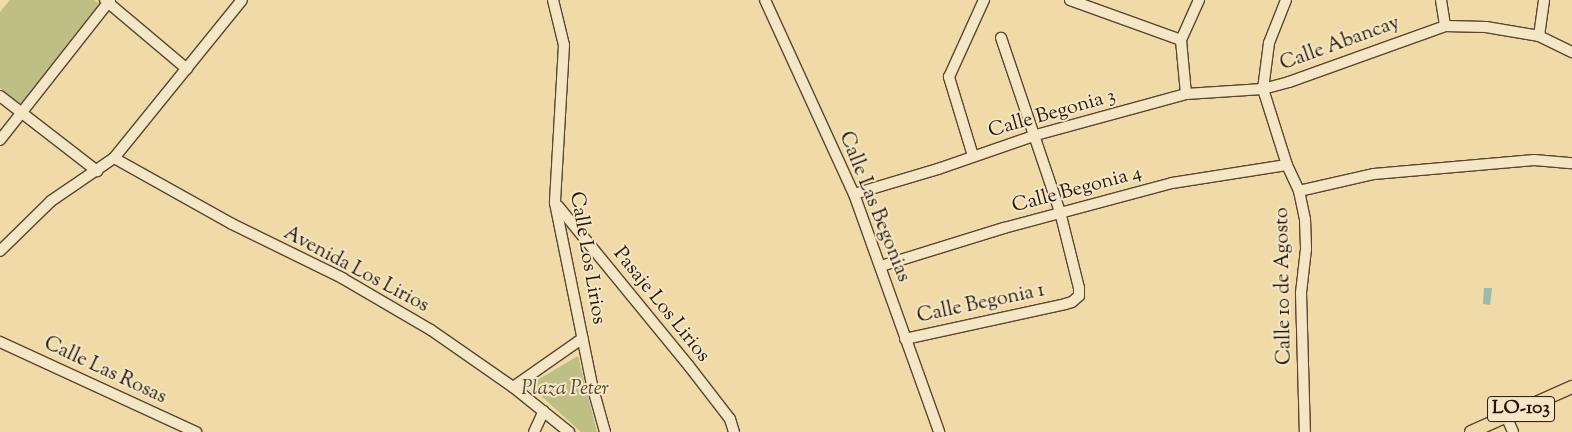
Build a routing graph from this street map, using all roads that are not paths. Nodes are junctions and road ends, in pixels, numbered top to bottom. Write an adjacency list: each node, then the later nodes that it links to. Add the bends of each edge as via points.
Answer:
1 (242, 0): 16 (street)
2 (553, 0): 30 (street, Calle Los Lirios, via 564,45)
3 (766, 0): 29 (street, Calle Las Begonias)
4 (984, 0): 23 (street, via 949,77)
5 (1070, 0): 14 (street)
6 (1199, 0): 14 (street)
7 (1286, 0): 17 (street, Calle 10 de Agosto, via 1269,44)
8 (1442, 0): 11 (street)
9 (1544, 0): 12 (street)
10 (108, 1): 16 (street); 20 (street)
11 (1445, 26): 12 (street, Calle Abancay, via 1486,27); 17 (street, Calle Abancay)
12 (1539, 36): 15 (street, Calle Abancay)
13 (1001, 38): 21 (street)
14 (1181, 40): 18 (street)
15 (1572, 52)
16 (187, 69): 24 (street)
17 (1263, 89): 18 (street, Calle Begonia 3); 26 (street, Calle 10 de Agosto)
18 (1186, 94): 21 (street, Calle Begonia 3)
19 (0, 96): 20 (street)
20 (22, 113): 22 (street); 27 (street)
21 (1036, 135): 23 (street, Calle Begonia 3); 31 (street)
22 (0, 140)
23 (973, 156): 29 (street, Calle Begonia 3)
24 (114, 158): 27 (street); 38 (street, Avenida Los Lirios, via 232,224 342,278 431,330)
25 (1572, 164): 28 (street, via 1534,160 1374,174)
26 (1287, 165): 28 (street, Calle 10 de Agosto); 31 (street, Calle Begonia 4, via 1172,183)
27 (97, 171): 32 (street, via 51,201)
28 (1299, 191): 47 (street, Calle 10 de Agosto, via 1306,250 1301,293)
29 (854, 194): 33 (street, Calle Las Begonias)
30 (555, 203): 34 (street, Calle Los Lirios); 45 (street, Pasaje Los Lirios, via 690,366 730,419)
31 (1060, 212): 33 (street, Calle Begonia 4); 35 (street, Calle Begonia 1, via 1079,288 1077,299)
32 (0, 251)
33 (880, 266): 35 (street, Calle Las Begonias)
34 (583, 338): 38 (street); 44 (street, Calle Los Lirios)
35 (905, 339): 46 (street, Calle Las Begonias)
36 (0, 342): 41 (street, Calle Las Rosas)
37 (1572, 386): 40 (main road, LO-103)
38 (513, 387): 39 (street, Avenida Los Lirios)
39 (544, 411): 42 (street); 43 (street, Avenida Los Lirios)
40 (1506, 416): 48 (main road, LO-103); 49 (street)
41 (196, 432)
42 (534, 432)
43 (569, 432)
44 (605, 432)
45 (734, 432)
46 (939, 432)
47 (1305, 432)
48 (1470, 432)
49 (1512, 432)

